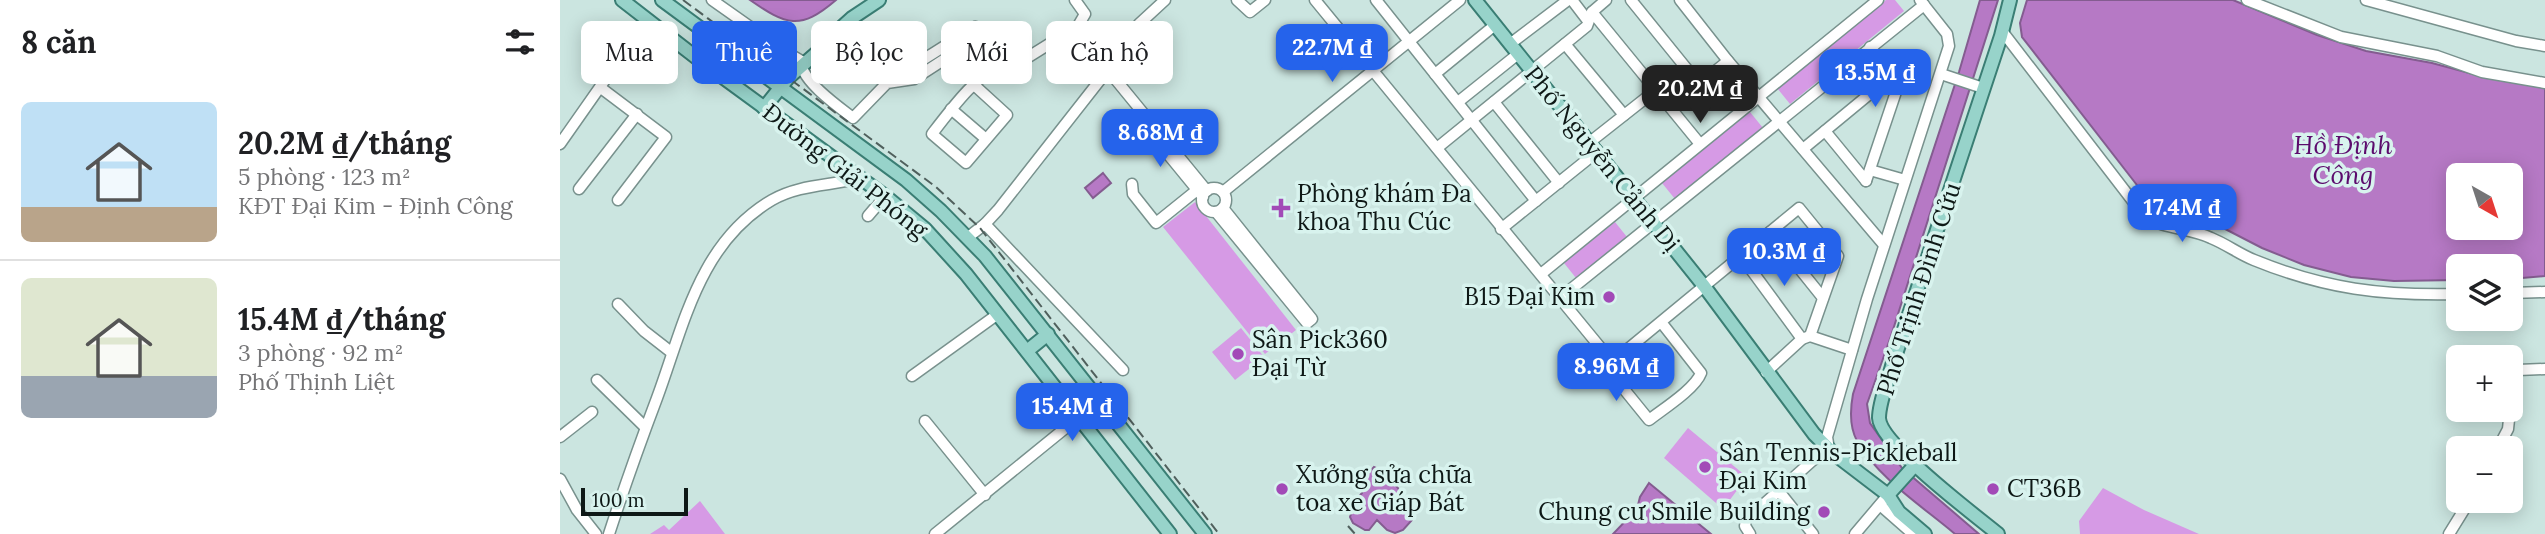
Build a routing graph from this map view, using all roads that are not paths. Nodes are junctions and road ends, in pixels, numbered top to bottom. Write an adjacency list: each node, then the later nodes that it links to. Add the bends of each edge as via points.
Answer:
1 (622, 0): 23 (main road, Đường Giải Phóng)
2 (662, 0): 48 (main road, Đường Giải Phóng)
3 (712, 0): 35 (street)
4 (879, 0): 35 (main road, via 852,18)
5 (1075, 0): 32 (street, via 1085,14 1078,26)
6 (1165, 0): 24 (street)
7 (1237, 0): 8 (street, via 1250,12)
8 (1265, 0)
9 (1460, 0): 27 (street)
10 (1475, 0): 25 (main road, Phố Nguyễn Cảnh Dị)
11 (1606, 0): 22 (street)
12 (1631, 0): 45 (street)
13 (1680, 0): 33 (street)
14 (1878, 0): 50 (street)
15 (2010, 0): 26 (main road, Phố Trịnh Đình Cửu)
16 (2247, 0): 41 (street, via 2341,37 2437,55 2482,72)
17 (2366, 0): 29 (street)
18 (1317, 1): 36 (street)
19 (1573, 1): 22 (street); 31 (street)
20 (1382, 2): 27 (street)
21 (1922, 2): 30 (street); 40 (street, via 1949,40)
22 (1590, 16): 28 (street, via 1587,26); 49 (street)
23 (647, 20): 47 (street); 54 (main road, Đường Giải Phóng)
24 (1142, 21)
25 (1495, 25): 31 (main road, Phố Nguyễn Cảnh Dị); 38 (street)
26 (2002, 31): 46 (main road, Phố Trịnh Đình Cửu); 92 (street, via 2145,217 2338,288)
27 (1409, 41): 36 (street); 38 (street)
28 (1565, 44): 37 (street); 57 (street)
29 (2545, 46)
30 (1870, 47): 39 (street); 59 (street)
31 (1514, 49): 37 (main road, Phố Nguyễn Cảnh Dị); 51 (street)
32 (1032, 51)
33 (1728, 61): 45 (street); 50 (street)
34 (941, 62): 35 (street, via 914,79 887,83 853,118 804,73)
35 (804, 64): 48 (main road)
36 (1373, 70): 65 (street); 73 (street)
37 (1532, 71): 52 (street); 64 (main road, Phố Nguyễn Cảnh Dị)
38 (1435, 74): 51 (street)
39 (1892, 75): 60 (street); 67 (street, via 1906,64)
40 (1946, 76): 46 (street); 69 (street)
41 (2545, 83)
42 (973, 84): 55 (street); 61 (street, via 1007,115)
43 (1095, 84): 82 (street)
44 (1121, 84): 74 (street, via 1150,122 1153,136)
45 (1699, 84): 53 (street)
46 (1980, 86): 117 (main road, Phố Trịnh Đình Cửu, via 1879,416)
47 (601, 88): 56 (street); 62 (street)
48 (780, 88): 54 (main road); 85 (main road, Đường Giải Phóng, via 906,180)
49 (1656, 90): 53 (street); 57 (street)
50 (1759, 96): 59 (street); 63 (street)
51 (1458, 102): 58 (street)
52 (1494, 102): 58 (street); 70 (street)
53 (1670, 107): 63 (street)
54 (764, 108): 68 (main road, Đường Giải Phóng)
55 (951, 109): 61 (street); 61 (street, via 932,134 966,163)
56 (637, 114): 72 (street); 77 (street, via 666,137)
57 (1624, 115): 64 (street)
58 (1472, 120): 65 (street); 78 (street)
59 (1780, 120): 66 (street); 81 (street)
60 (1825, 131): 66 (street); 67 (street, via 1866,181)
61 (986, 139)
62 (560, 144)
63 (1700, 144): 76 (street)
64 (1594, 147): 70 (street); 76 (main road, Phố Nguyễn Cảnh Dị)
65 (1437, 148): 83 (street)
66 (1803, 149): 86 (street)
67 (1870, 170): 69 (street)
68 (860, 178): 75 (main road, Đường Giải Phóng); 103 (street, via 823,183 774,199 740,225 703,272)
69 (1905, 180): 86 (street)
70 (1559, 183): 78 (street)
71 (1132, 184): 74 (street, via 1133,194 1156,223)
72 (579, 189)
73 (1223, 192): 74 (street, via 1213,188); 79 (street, via 1226,202)
74 (1202, 193): 79 (street, via 1206,208)
75 (885, 195): 80 (street); 96 (main road, Đường Giải Phóng, via 925,229)
76 (1634, 198): 81 (main road, Phố Nguyễn Cảnh Dị); 88 (street)
77 (618, 200)
78 (1536, 201): 83 (street)
79 (1220, 210): 97 (street)
80 (868, 216)
81 (1654, 222): 89 (main road, Phố Nguyễn Cảnh Dị); 93 (street)
82 (985, 224): 85 (street); 106 (street)
83 (1501, 229): 88 (street)
84 (1770, 232): 87 (street); 94 (street); 94 (street, via 1799,208 1838,256)
85 (967, 238): 99 (main road, Đường Giải Phóng)
86 (1884, 245): 102 (street)
87 (1741, 256): 89 (street); 100 (street)
88 (1541, 274): 93 (street)
89 (1704, 286): 98 (street); 108 (main road, Phố Nguyễn Cảnh Dị)
90 (2545, 292): 91 (street)
91 (2523, 293)
92 (2446, 294)
93 (1560, 298): 104 (street)
94 (1823, 298): 100 (street)
95 (618, 304): 103 (street)
96 (998, 314): 101 (main road, Đường Giải Phóng); 109 (street)
97 (1310, 321)
98 (1661, 322): 98 (street, via 1606,366 1650,420 1701,373)
99 (1048, 334): 101 (main road); 127 (main road, Đường Giải Phóng)
100 (1806, 338): 102 (street); 108 (street)
101 (1027, 351): 112 (main road, Đường Giải Phóng)
102 (1852, 351): 116 (street, via 1827,437)
103 (671, 352): 114 (street)
104 (1604, 352)
105 (2545, 369): 107 (street)
106 (1123, 370)
107 (2523, 370)
108 (1766, 372): 116 (main road, Phố Nguyễn Cảnh Dị)
109 (912, 376)
110 (597, 380): 114 (street)
111 (592, 412): 115 (street)
112 (1079, 417): 120 (street); 126 (main road, Đường Giải Phóng)
113 (925, 421): 120 (street)
114 (645, 427): 124 (street)
115 (560, 437)
116 (1829, 449): 119 (street); 121 (main road, Phố Nguyễn Cảnh Dị)
117 (1912, 468): 121 (main road); 133 (main road, Phố Trịnh Đình Cửu)
118 (560, 479): 123 (street)
119 (1778, 490): 128 (street, via 1746,520); 129 (street)
120 (985, 495): 125 (street)
121 (1887, 497): 130 (street); 131 (street); 132 (main road, Phố Nguyễn Cảnh Dị)
122 (2462, 513): 134 (street)
123 (596, 534)
124 (609, 534)
125 (935, 534)
126 (1170, 534)
127 (1205, 534)
128 (1750, 534)
129 (1813, 534)
130 (1854, 534)
131 (1913, 534)
132 (1926, 534)
133 (1997, 534)
134 (2449, 534)

